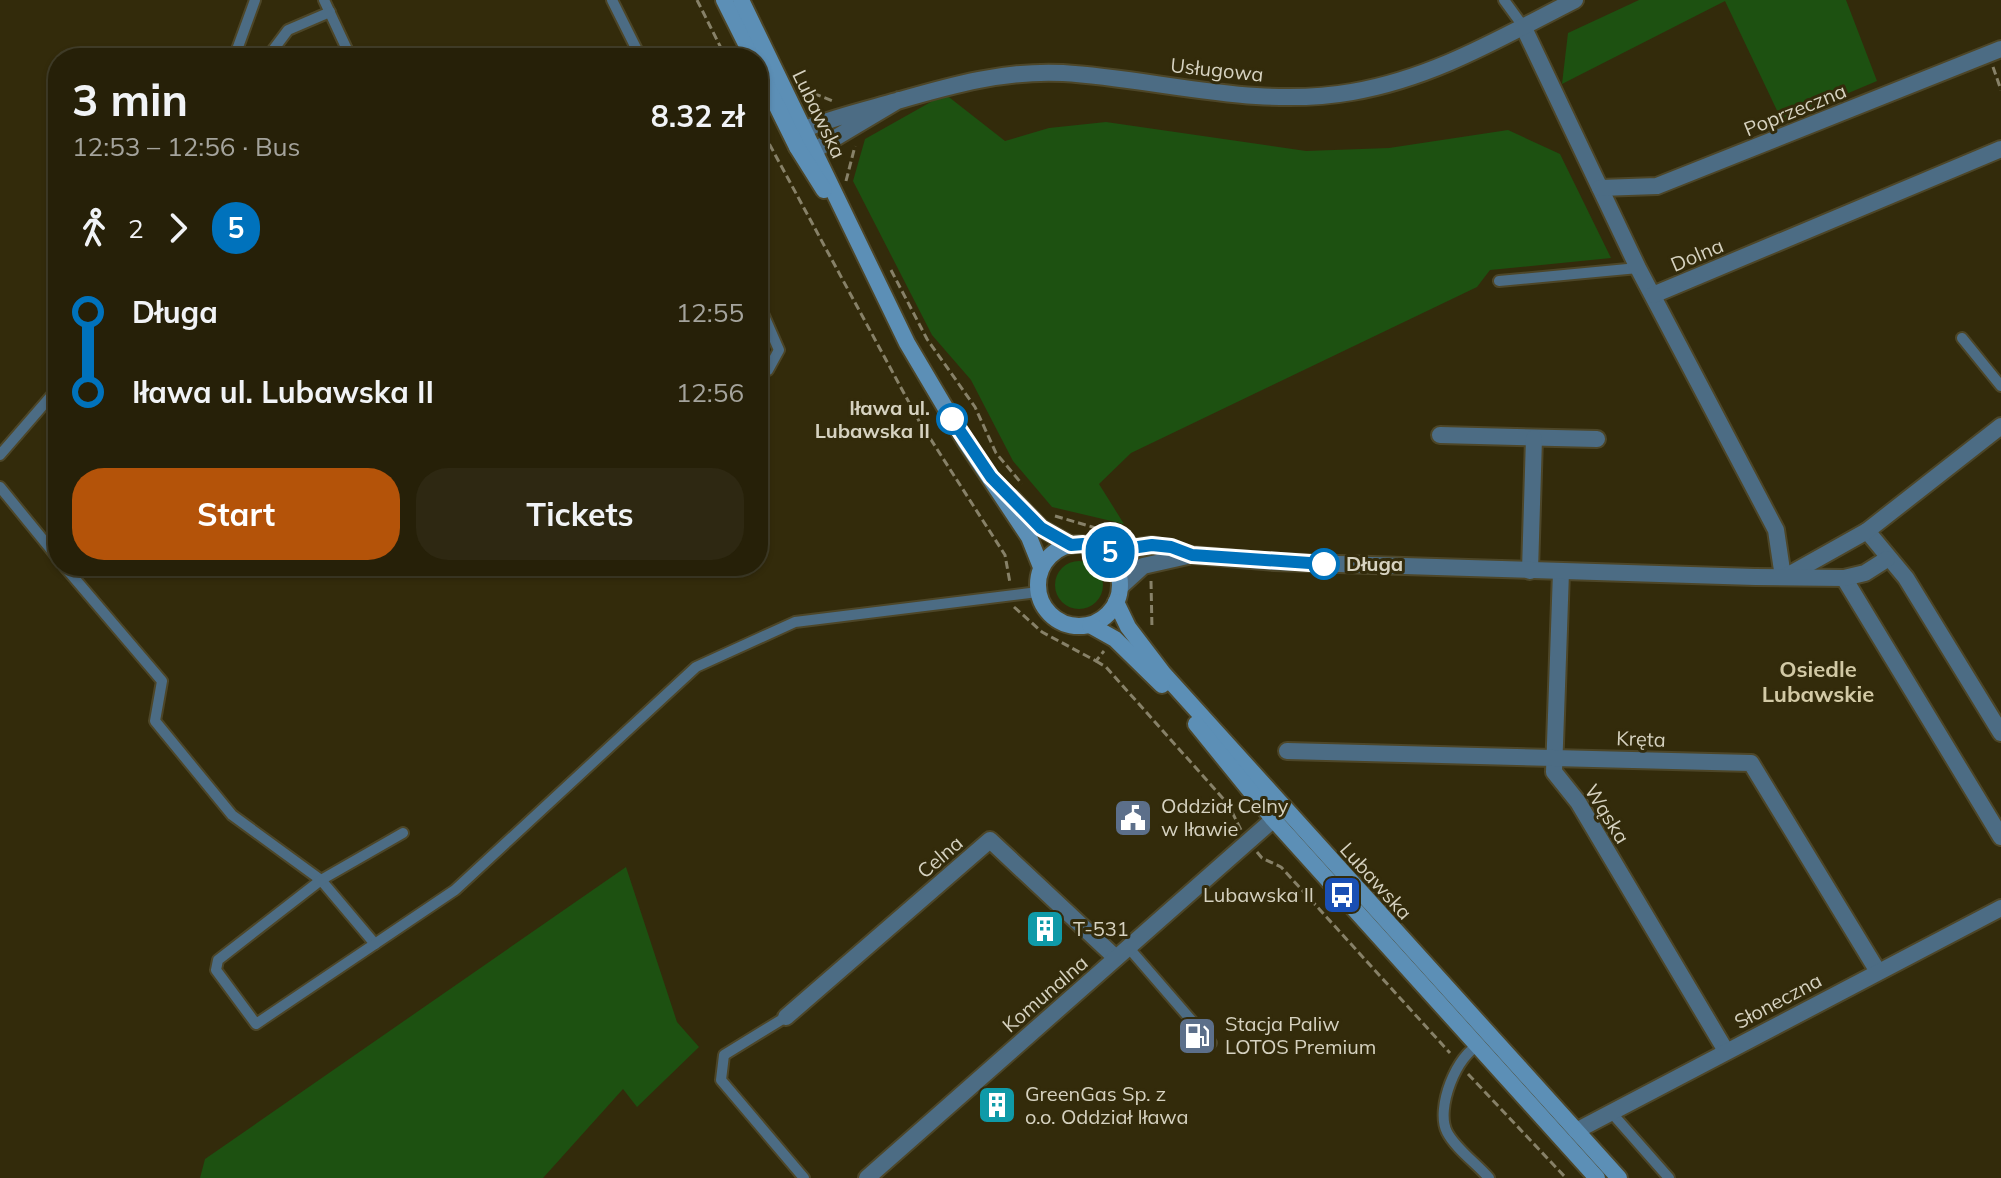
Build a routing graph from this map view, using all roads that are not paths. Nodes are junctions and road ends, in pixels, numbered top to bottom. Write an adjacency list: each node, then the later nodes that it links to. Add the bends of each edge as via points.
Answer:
1 (255, 0): 10 (lane)
2 (324, 0): 8 (lane)
3 (612, 0): 13 (lane)
4 (724, 0): 14 (main road)
5 (741, 0): 15 (main road, Lubawska)
6 (1504, 0): 9 (lane)
7 (1575, 0): 9 (street, Usługowa)
8 (330, 12): 11 (lane, via 288,30); 12 (lane)
9 (1523, 26): 19 (street, Usługowa, via 1455,62 1351,92 1250,95 1035,73 982,78); 24 (street)
10 (238, 48)
11 (274, 48)
12 (346, 48)
13 (636, 48)
14 (748, 48)
15 (765, 48)
16 (1994, 52): 24 (street, Poprzeczna, via 1657,186)
17 (768, 54): 20 (main road, Lubawska)
18 (768, 88): 21 (main road, Lubawska)
19 (899, 100): 20 (street, Usługowa); 23 (street, Usługowa)
20 (805, 129): 21 (street); 23 (main road, Lubawska)
21 (797, 147): 23 (street); 25 (main road, Lubawska)
22 (2001, 149): 28 (street, Dolna)
23 (815, 150): 25 (main road, Lubawska)
24 (1600, 188): 26 (street)
25 (859, 245): 39 (main road, Lubawska, via 907,343)
26 (1638, 268): 27 (lane); 28 (street)
27 (1499, 281)
28 (1653, 295): 51 (street, Dolna, via 1776,530)
29 (768, 325): 31 (lane, via 779,350)
30 (1962, 338): 32 (lane)
31 (768, 370)
32 (2001, 386)
33 (48, 400): 38 (lane)
34 (2001, 426): 41 (street)
35 (1440, 435): 36 (street)
36 (1534, 438): 37 (street); 48 (street)
37 (1597, 439)
38 (0, 455)
39 (991, 477): 42 (main road, Lubawska, via 1041,528); 47 (main road, Lubawska, via 1029,537)
40 (0, 487): 43 (lane)
41 (1867, 531): 46 (street); 51 (street)
42 (1071, 545): 44 (main road); 47 (main road, via 1054,552)
43 (48, 546)
44 (1104, 552): 45 (street, via 1152,545); 54 (main road, via 1116,568)
45 (1192, 555): 48 (street); 54 (street, via 1143,566)
46 (1887, 559): 52 (street); 56 (street, via 1906,578)
47 (1041, 567): 53 (main road)
48 (1530, 571): 49 (street)
49 (1561, 572): 51 (street); 58 (street, Wąska)
50 (73, 576): 62 (lane, via 162,681 155,721 164,733 232,815)
51 (1783, 577): 52 (street)
52 (1844, 578): 61 (street)
53 (1038, 592): 55 (main road, via 1056,620); 64 (lane, via 795,622 696,667 455,890)
54 (1118, 595): 55 (main road, via 1106,616); 59 (main road, Lubawska, via 1128,627)
55 (1090, 625): 59 (main road, Lubawska, via 1115,639)
56 (2001, 733)
57 (1287, 751): 58 (street, Kręta)
58 (1553, 757): 66 (street, Kręta, via 1751,763); 71 (street, Wąska, via 1554,772 1578,802)
59 (1279, 814): 65 (street, Komunalna); 69 (main road, Lubawska); 70 (main road, Lubawska)
60 (403, 833): 62 (lane)
61 (2001, 837)
62 (321, 880): 64 (lane); 64 (lane, via 218,960 216,970 256,1024)
63 (2001, 908): 66 (street, Słoneczna)
64 (375, 944)
65 (1122, 952): 67 (street, Celna, via 990,840); 68 (lane); 77 (street, Komunalna)
66 (1877, 970): 71 (street, Słoneczna)
67 (786, 1017): 76 (lane, via 724,1055 721,1080)
68 (1211, 1043)
69 (1477, 1045): 70 (lane); 73 (main road, Lubawska); 78 (lane, via 1459,1064 1443,1112 1446,1132)
70 (1502, 1049): 74 (main road, Lubawska)
71 (1726, 1051): 72 (street, Słoneczna)
72 (1610, 1111): 74 (street, Słoneczna); 80 (lane)
73 (1550, 1126): 74 (main road); 75 (main road, Lubawska)
74 (1576, 1131): 75 (main road, Lubawska)
75 (1598, 1174): 79 (main road, Lubawska)
76 (804, 1178)
77 (867, 1178)
78 (1489, 1178)
79 (1619, 1178)
80 (1669, 1178)

